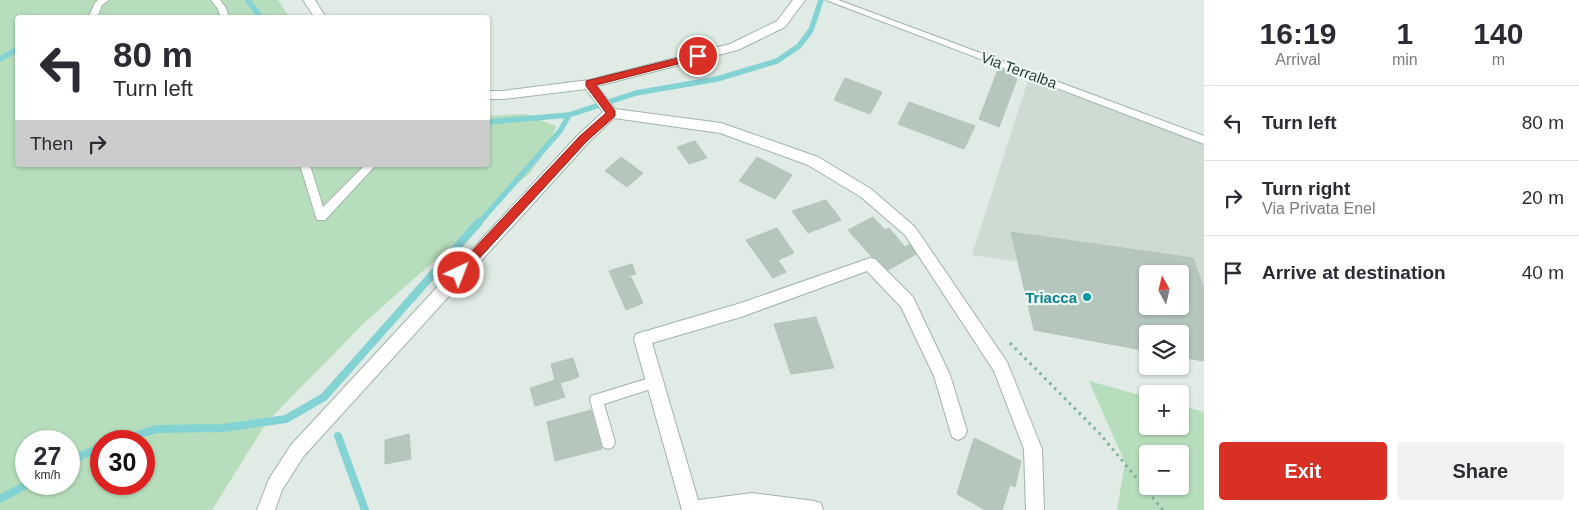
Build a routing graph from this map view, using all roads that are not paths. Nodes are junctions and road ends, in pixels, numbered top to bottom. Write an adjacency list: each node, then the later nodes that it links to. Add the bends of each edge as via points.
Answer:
1 (105, 0): 6 (lane)
2 (215, 0): 7 (lane)
3 (309, 0): 8 (street)
4 (799, 0): 9 (street, via 781,24 734,47)
5 (832, 1): 12 (lane, Via Terralba)
6 (94, 15)
7 (224, 15)
8 (319, 15)
9 (590, 84): 10 (street); 11 (street)
10 (490, 95)
11 (611, 113): 18 (street, via 297,450 275,485); 21 (street, via 721,128 813,161 866,193 910,230 1001,367 1033,449)
12 (1204, 140)
13 (307, 167): 14 (lane, via 321,217)
14 (369, 167)
15 (656, 382): 16 (street, via 642,340 741,310 870,264 907,302 942,375); 17 (lane, via 596,400); 19 (street)
16 (958, 430)
17 (608, 442)
18 (266, 510)
19 (692, 510): 20 (street, via 752,502)
20 (814, 510)
21 (1035, 510)

